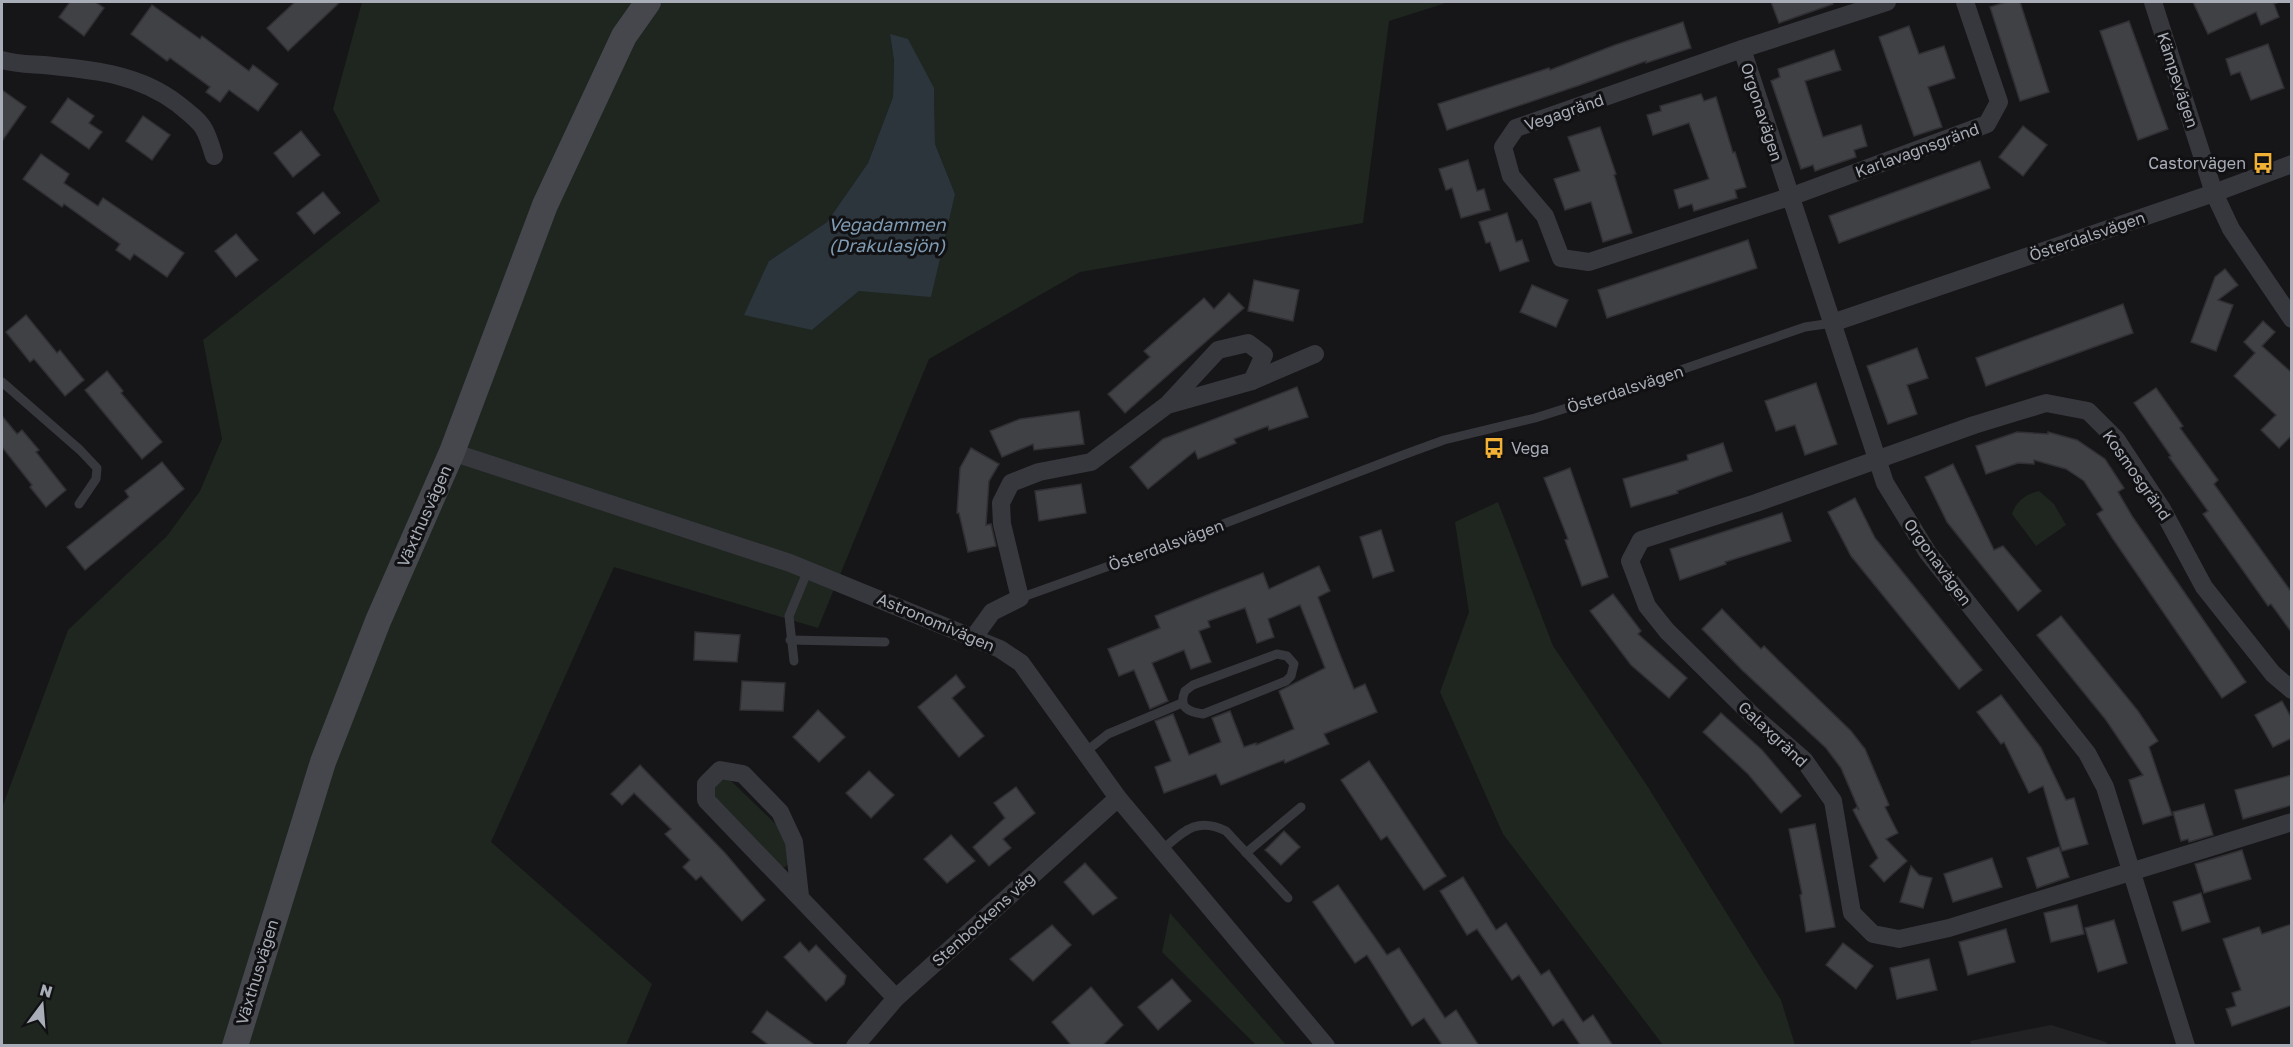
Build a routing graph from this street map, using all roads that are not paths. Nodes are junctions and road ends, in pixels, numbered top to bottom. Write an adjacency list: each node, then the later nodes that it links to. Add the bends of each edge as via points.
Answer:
1 (648, 2): 17 (street, Växthusvägen, via 624,36 545,205)
2 (1887, 2): 5 (street)
3 (1965, 2): 10 (street, Karlavagnsgränd, via 2000,102 1987,124)
4 (2153, 2): 9 (street, Kämpevägen)
5 (1742, 49): 10 (street, Orgonavägen); 10 (street, Vegagränd, via 1516,128 1503,147 1511,176 1545,216 1561,258 1589,262)
6 (2, 60): 7 (street, via 99,70 140,82 166,95 196,118 207,130)
7 (214, 156)
8 (2292, 164): 9 (street, Österdalsvägen)
9 (2214, 193): 11 (street, via 2231,229); 12 (street, Österdalsvägen)
10 (1790, 196): 12 (street, Orgonavägen)
11 (2291, 317)
12 (1832, 323): 18 (street, Orgonavägen); 21 (lane, Österdalsvägen, via 1805,327 1535,418 1424,447)
13 (1315, 354): 14 (street)
14 (1252, 381): 16 (street); 16 (street, via 1264,355 1248,343 1218,351)
15 (2, 382): 19 (lane, via 97,468 96,478)
16 (1167, 405): 21 (street, via 1091,462 1039,472 1011,483 1001,503 1002,524)
17 (452, 452): 20 (street, Astronomivägen); 38 (street, Växthusvägen, via 378,621 323,762)
18 (1877, 461): 26 (street, Kosmosgränd, via 2046,403 2088,411 2116,439 2162,509 2204,587 2273,674); 34 (street, Orgonavägen, via 1928,553 2087,753 2105,787); 34 (street, Galaxgränd, via 1641,540 1630,561 1647,606 1719,683 1804,760 1833,801 1852,913 1873,934 1899,939 1949,928)
19 (79, 504)
20 (808, 570): 22 (street, Astronomivägen); 23 (lane, via 789,616)
21 (1020, 598): 22 (street, Österdalsvägen, via 992,612)
22 (974, 637): 28 (street, Astronomivägen, via 1021,663)
23 (790, 640): 24 (lane); 25 (lane)
24 (885, 642)
25 (794, 661)
26 (2292, 690)
27 (1182, 703): 27 (lane, via 1185,691 1193,684 1277,654 1287,656 1294,664 1286,681 1203,714 1189,711); 28 (lane, via 1108,734)
28 (1084, 753): 29 (street, Astronomivägen)
29 (1118, 798): 32 (street, Astronomivägen); 37 (street, Stenbockens väg)
30 (1301, 807): 33 (lane)
31 (2292, 822): 34 (street)
32 (1162, 850): 33 (lane, via 1188,828 1207,824 1226,831); 40 (street, Astronomivägen)
33 (1246, 853): 36 (lane)
34 (2130, 871): 41 (street, Orgonavägen)
35 (800, 896): 35 (street, via 795,842 780,812 743,774 720,770 706,784 706,800); 37 (street)
36 (1288, 898)
37 (896, 998): 39 (street, Stenbockens väg)
38 (234, 1046)
39 (855, 1046)
40 (1326, 1046)
41 (2186, 1046)

